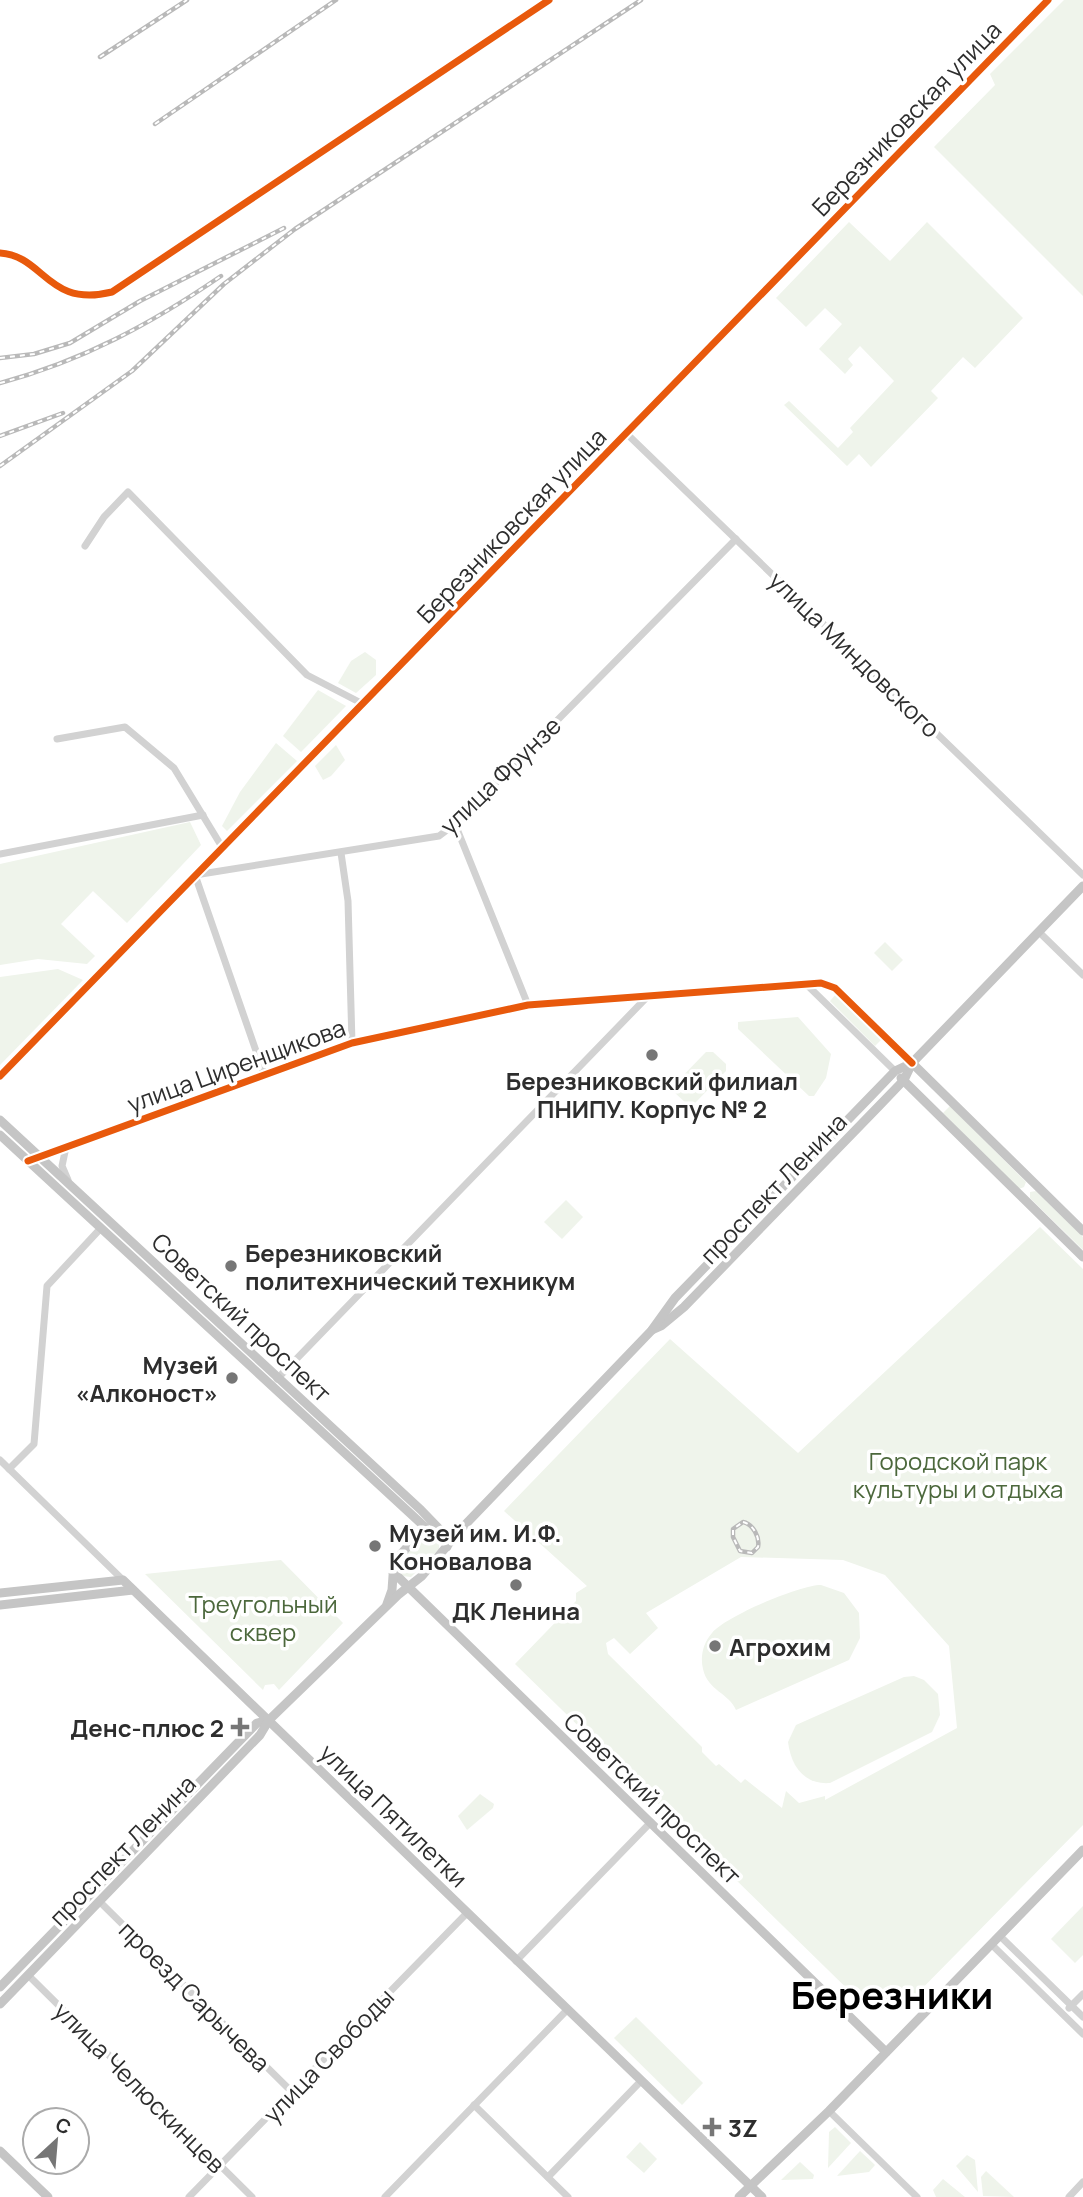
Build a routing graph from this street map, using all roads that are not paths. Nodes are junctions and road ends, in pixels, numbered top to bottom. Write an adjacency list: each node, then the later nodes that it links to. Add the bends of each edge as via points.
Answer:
1 (549, 0): 3 (street, via 112,292 93,297 72,294 50,284 10,253)
2 (1048, 0): 4 (street, Березниковская улица)
3 (0, 253)
4 (627, 434): 5 (street, улица Миндовского); 7 (street, Березниковская улица)
5 (736, 539): 10 (street, улица Фрунзе); 15 (street, улица Миндовского)
6 (85, 546): 7 (street, via 128,492 307,675)
7 (363, 704): 11 (street, Березниковская улица)
8 (57, 739): 9 (street, via 125,727 174,768)
9 (202, 815): 11 (street); 13 (street)
10 (454, 824): 12 (street, улица Фрунзе, via 439,836); 21 (street)
11 (222, 847): 14 (street, Березниковская улица)
12 (341, 853): 14 (street, улица Фрунзе); 22 (street, via 348,901)
13 (0, 854)
14 (195, 875): 25 (street); 26 (street, Березниковская улица)
15 (1083, 875)
16 (1083, 886): 17 (main road, проспект Ленина)
17 (1039, 932): 18 (street); 23 (main road, проспект Ленина)
18 (1083, 975)
19 (806, 984): 20 (street, улица Циренщикова); 23 (street, улица Циренщикова, via 835,988); 24 (street)
20 (649, 996): 21 (street, улица Циренщикова); 38 (street)
21 (528, 1005): 22 (street, улица Циренщикова)
22 (352, 1043): 25 (street, улица Циренщикова)
23 (912, 1063): 24 (main road, проспект Ленина); 27 (main road, проспект Ленина); 35 (main road)
24 (895, 1072): 27 (main road); 37 (main road, проспект Ленина, via 676,1298)
25 (264, 1074): 30 (street, улица Циренщикова)
26 (0, 1076)
27 (904, 1080): 36 (main road); 37 (main road, проспект Ленина, via 684,1307)
28 (0, 1120): 31 (main road, Советский проспект)
29 (0, 1135): 32 (main road, Советский проспект)
30 (66, 1147): 31 (street, улица Циренщикова); 33 (street, via 62,1166)
31 (40, 1157): 32 (street, улица Циренщикова); 33 (main road, Советский проспект)
32 (28, 1161): 34 (main road, Советский проспект)
33 (69, 1184): 38 (main road, Советский проспект)
34 (101, 1228): 39 (main road, Советский проспект); 41 (street, via 47,1286 34,1444)
35 (1083, 1231)
36 (1083, 1257)
37 (652, 1330): 44 (main road, проспект Ленина)
38 (279, 1377): 39 (street); 43 (main road, Советский проспект)
39 (271, 1385): 42 (main road, Советский проспект)
40 (0, 1460): 41 (street, улица Пятилетки)
41 (9, 1469): 47 (street, улица Пятилетки)
42 (425, 1527): 43 (main road); 46 (main road, проспект Ленина, via 397,1558)
43 (441, 1529): 44 (main road); 45 (main road)
44 (461, 1529): 45 (main road, проспект Ленина)
45 (446, 1549): 48 (main road, проспект Ленина)
46 (393, 1572): 48 (main road, Советский проспект); 54 (main road, проспект Ленина, via 392,1590)
47 (123, 1580): 49 (main road); 50 (main road, улица Пятилетки)
48 (409, 1586): 54 (main road, проспект Ленина); 56 (main road, Советский проспект)
49 (29, 1590): 51 (main road); 52 (main road)
50 (133, 1590): 52 (main road); 55 (main road, улица Пятилетки)
51 (0, 1593)
52 (31, 1602): 53 (main road)
53 (0, 1605)
54 (382, 1611): 55 (main road, проспект Ленина)
55 (269, 1720): 58 (main road, проспект Ленина, via 260,1735); 59 (main road, улица Пятилетки); 64 (main road, проспект Ленина, via 257,1723)
56 (651, 1822): 62 (street); 72 (main road, Советский проспект)
57 (1083, 1850): 60 (main road)
58 (99, 1901): 63 (main road, проспект Ленина); 74 (street, проезд Сарычева)
59 (467, 1913): 62 (main road, улица Пятилетки); 74 (street, улица Свободы)
60 (1000, 1936): 61 (main road); 67 (street)
61 (992, 1944): 69 (street); 72 (main road)
62 (516, 1961): 68 (main road, улица Пятилетки)
63 (29, 1976): 66 (main road, проспект Ленина); 78 (street, улица Челюскинцев)
64 (0, 1987)
65 (1083, 1994): 67 (street)
66 (0, 2004)
67 (1072, 2006): 69 (street); 70 (street)
68 (567, 2010): 73 (main road, улица Пятилетки); 75 (street)
69 (1063, 2014): 71 (street)
70 (1083, 2017)
71 (1083, 2034)
72 (886, 2052): 76 (main road)
73 (640, 2082): 79 (street); 81 (main road, улица Пятилетки)
74 (292, 2092): 78 (street, улица Свободы)
75 (474, 2105): 79 (street); 85 (street)
76 (829, 2111): 81 (main road); 89 (street)
77 (0, 2151): 82 (main road)
78 (220, 2166): 83 (street, улица Свободы); 84 (street, улица Челюскинцев)
79 (548, 2177): 86 (street)
80 (1083, 2182): 90 (street)
81 (751, 2187): 87 (main road); 88 (main road, улица Пятилетки)
82 (48, 2197)
83 (189, 2197)
84 (252, 2197)
85 (385, 2197)
86 (568, 2197)
87 (739, 2197)
88 (762, 2197)
89 (916, 2197)
90 (1069, 2197)

